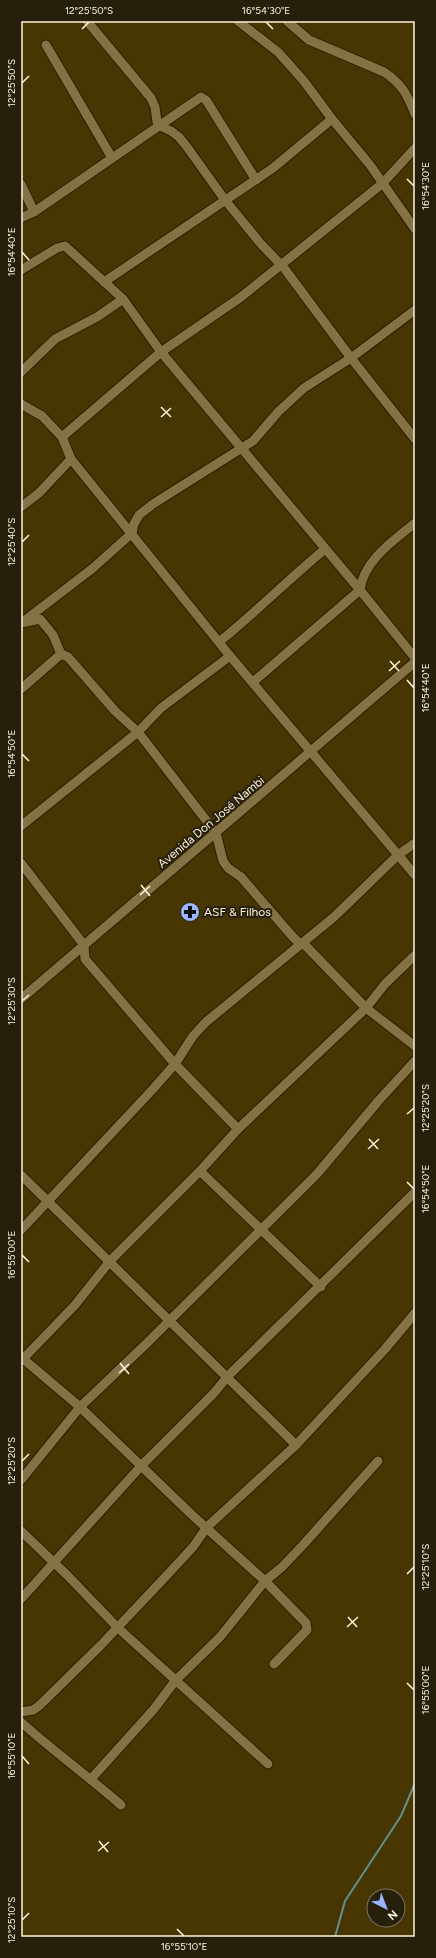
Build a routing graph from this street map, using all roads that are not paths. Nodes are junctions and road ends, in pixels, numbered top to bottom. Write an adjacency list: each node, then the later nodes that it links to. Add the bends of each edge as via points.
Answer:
1 (87, 21): 7 (street, via 150,98 155,106 155,119)
2 (238, 21): 6 (street, via 278,52)
3 (287, 21): 5 (street, via 309,40 395,79 403,87)
4 (46, 45): 9 (street)
5 (415, 114)
6 (332, 119): 10 (street); 11 (street)
7 (160, 126): 9 (street); 10 (street, via 198,98 204,97); 13 (street, via 179,137)
8 (415, 148): 11 (street)
9 (112, 158): 14 (street)
10 (256, 180): 13 (street)
11 (383, 183): 16 (street); 17 (street)
12 (21, 184): 14 (street)
13 (226, 200): 17 (street); 19 (street)
14 (34, 212): 15 (street)
15 (21, 218)
16 (415, 229)
17 (281, 266): 22 (street); 23 (street)
18 (21, 270): 19 (street, via 57,248 65,246)
19 (104, 282): 20 (street)
20 (123, 299): 22 (street); 24 (street, via 97,317 55,339)
21 (415, 310): 23 (street)
22 (161, 352): 28 (street); 31 (street)
23 (351, 358): 27 (street); 30 (street, via 304,388 278,412)
24 (21, 372)
25 (21, 404): 28 (street, via 42,416)
26 (415, 424): 27 (street)
27 (408, 430): 29 (street)
28 (62, 437): 32 (street)
29 (415, 439)
30 (253, 441): 31 (street); 33 (street)
31 (242, 448): 33 (street); 36 (street, via 139,515)
32 (71, 459): 34 (street, via 39,493); 36 (street)
33 (251, 460): 37 (street)
34 (21, 507)
35 (415, 523): 38 (street, via 365,570)
36 (132, 533): 39 (street, via 93,568); 40 (street)
37 (325, 549): 38 (street); 40 (street, via 288,580 254,614)
38 (360, 590): 43 (street); 45 (street)
39 (21, 623): 41 (street, via 40,619 53,635)
40 (219, 642): 42 (street)
41 (61, 654): 46 (street); 47 (street, via 68,657 115,711)
42 (230, 656): 45 (street); 47 (street, via 161,708)
43 (415, 658)
44 (415, 662): 48 (street, Avenida Don José Nambi)
45 (253, 682): 48 (street)
46 (21, 689)
47 (138, 732): 49 (street); 50 (street)
48 (311, 752): 50 (street, Avenida Don José Nambi); 52 (street)
49 (21, 826)
50 (216, 833): 55 (street, via 223,861 228,868 241,877 252,893 292,936); 56 (street, Avenida Don José Nambi)
51 (415, 843): 52 (street)
52 (398, 855): 54 (street); 55 (street)
53 (21, 863): 56 (street)
54 (415, 875)
55 (303, 943): 59 (street); 62 (street, via 206,1022 181,1052)
56 (84, 945): 58 (street, Avenida Don José Nambi); 62 (street, via 85,959)
57 (415, 955): 59 (street, via 385,984)
58 (21, 999)
59 (366, 1008): 60 (street); 63 (street)
60 (415, 1046)
61 (415, 1061): 68 (street, via 317,1174)
62 (175, 1064): 63 (street); 67 (street)
63 (238, 1129): 64 (street)
64 (200, 1171): 68 (street); 70 (street)
65 (21, 1175): 67 (street)
66 (414, 1195): 71 (street)
67 (48, 1201): 69 (street); 70 (street)
68 (262, 1229): 71 (street); 73 (street)
69 (21, 1230)
70 (110, 1261): 73 (street); 74 (street, via 75,1304)
71 (321, 1287): 75 (street)
72 (415, 1313): 77 (street)
73 (170, 1321): 75 (street); 76 (street)
74 (22, 1359): 76 (street)
75 (228, 1376): 77 (street); 79 (street)
76 (80, 1407): 79 (street); 80 (street)
77 (296, 1445): 81 (street)
78 (378, 1461): 84 (street, via 303,1545)
79 (142, 1465): 81 (street); 83 (street)
80 (21, 1480)
81 (207, 1527): 84 (street); 86 (street, via 193,1547)
82 (21, 1531): 83 (street)
83 (54, 1563): 85 (street); 86 (street)
84 (265, 1581): 87 (street, via 306,1624 307,1630); 88 (street, via 220,1637)
85 (21, 1599)
86 (117, 1627): 88 (street); 89 (street, via 46,1700 33,1710)
87 (274, 1664)
88 (175, 1681): 91 (street); 92 (street, via 154,1709)
89 (21, 1712)
90 (21, 1722): 92 (street)
91 (268, 1764)
92 (91, 1779): 93 (street)
93 (121, 1805)

